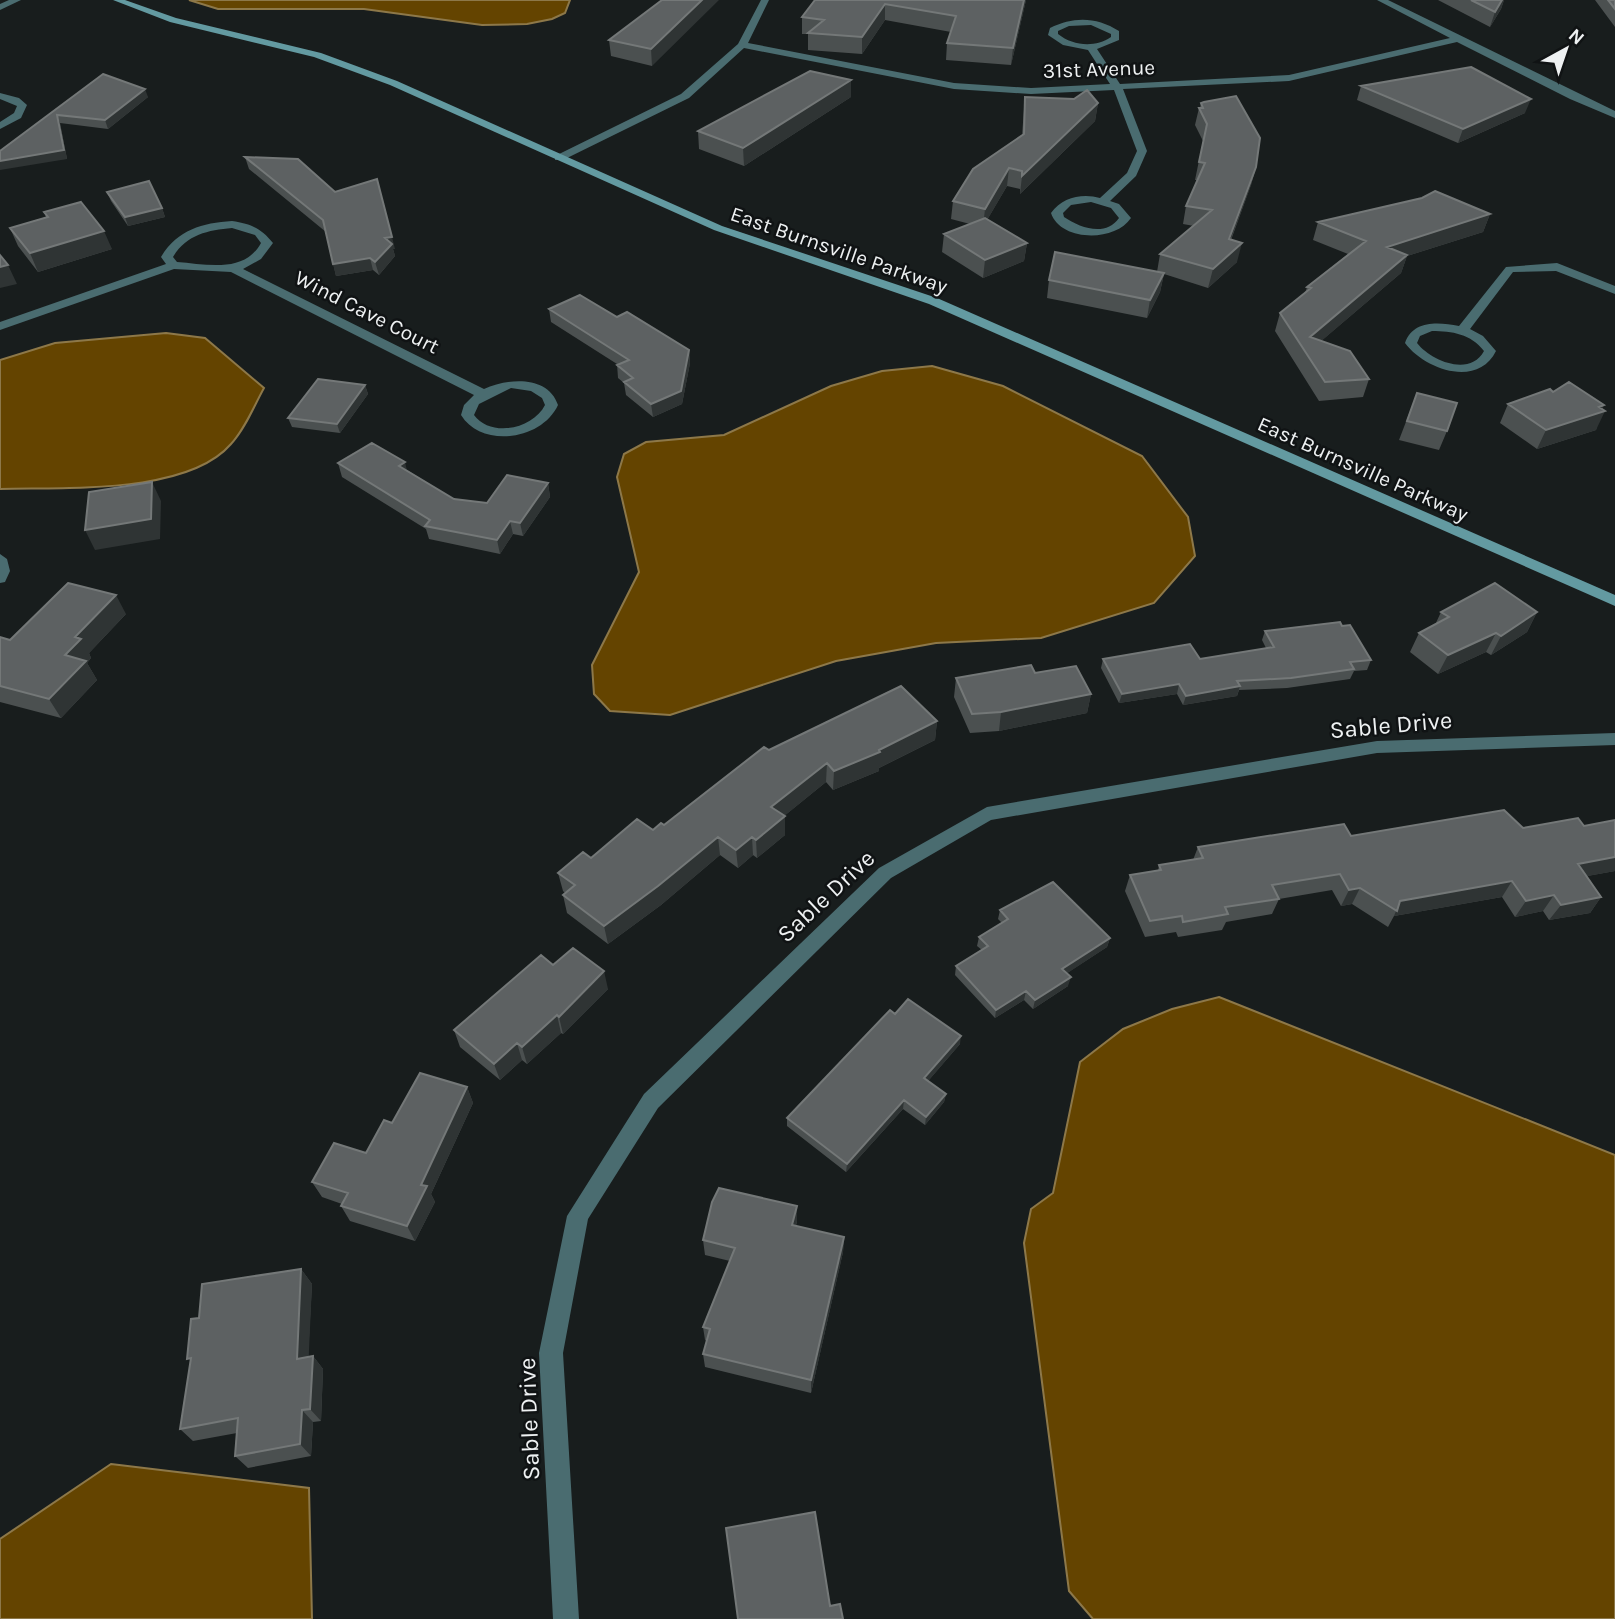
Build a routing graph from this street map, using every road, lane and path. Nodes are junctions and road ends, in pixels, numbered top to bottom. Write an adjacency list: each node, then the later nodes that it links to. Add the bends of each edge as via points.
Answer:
1 (17, 0): 5 (street)
2 (117, 0): 13 (street, East Burnsville Parkway, via 180,23 346,65)
3 (765, 0): 7 (street)
4 (1381, 0): 6 (street)
5 (0, 7)
6 (1458, 38): 9 (street, 31st Avenue, via 1290,78); 11 (street)
7 (742, 45): 9 (street, 31st Avenue, via 954,86 1031,91); 13 (street, via 685,96)
8 (1091, 47): 8 (street, via 1111,42 1116,33 1091,22 1067,23 1053,30 1053,35 1067,44); 9 (street)
9 (1118, 88): 14 (street, via 1142,151 1132,174)
10 (0, 96): 12 (street, via 22,105 14,119)
11 (1615, 115)
12 (0, 126)
13 (559, 158): 23 (street, East Burnsville Parkway, via 717,228 933,301)
14 (1104, 201): 14 (street, via 1068,202 1056,213 1077,230 1115,229 1125,218 1122,211)
15 (173, 265): 16 (street, Wind Cave Court); 16 (street, via 167,257 170,247 197,230 236,225 263,234 267,243 263,253); 18 (street, Wind Cave Court)
16 (233, 269): 20 (street, Wind Cave Court)
17 (1615, 290): 19 (street, via 1557,267 1510,269)
18 (0, 326)
19 (1462, 330): 19 (street, via 1432,327 1413,335 1411,343 1424,359 1438,365 1481,365 1490,351)
20 (481, 393): 20 (street, via 472,401 472,420 494,431 527,429 541,422 552,404 540,389 526,385)
21 (0, 559): 22 (street)
22 (0, 578)
23 (1615, 601)
24 (1615, 739): 25 (street, Sable Drive, via 1377,747 987,814 885,873 651,1101 578,1216 551,1353)
25 (566, 1619)

